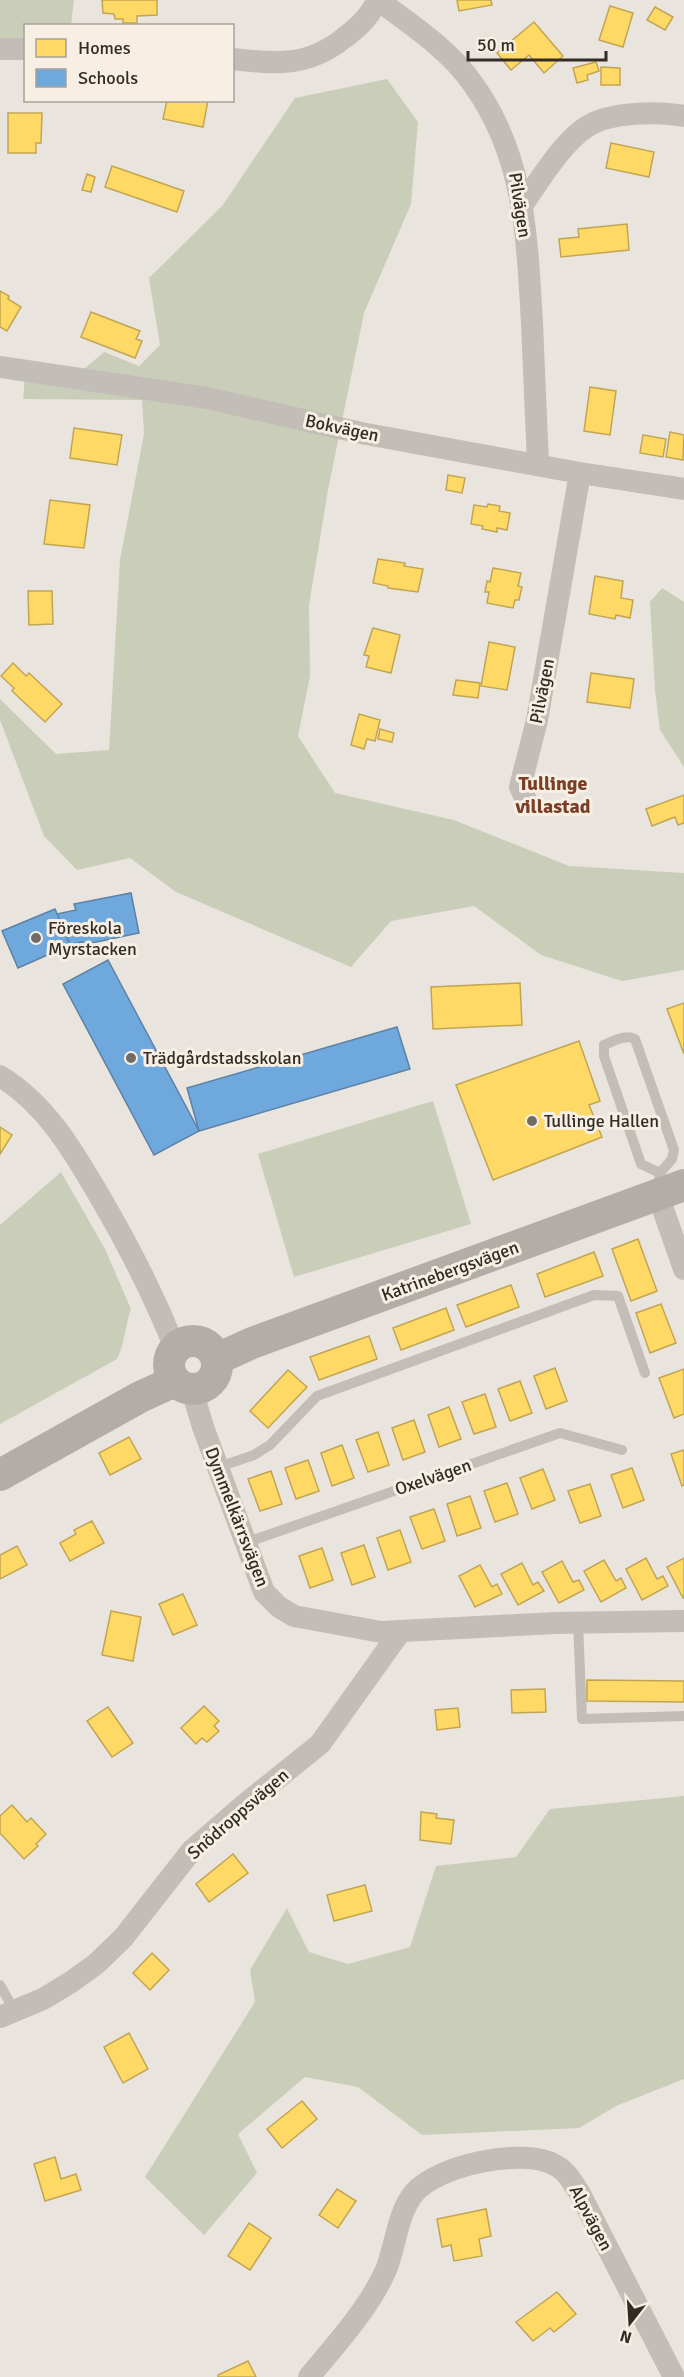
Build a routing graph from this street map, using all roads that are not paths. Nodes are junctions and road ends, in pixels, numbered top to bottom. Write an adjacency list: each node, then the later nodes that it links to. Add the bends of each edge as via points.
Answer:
1 (378, 0): 4 (street, via 366,21 328,51 314,57 282,63); 6 (street, Pilvägen, via 440,48 472,82 489,107 514,165)
2 (0, 49): 3 (street)
3 (24, 49)
4 (234, 59)
5 (684, 116): 6 (street, via 621,116 589,125 570,142)
6 (523, 204): 8 (street, Pilvägen)
7 (0, 369): 8 (street, Bokvägen, via 207,398 361,433)
8 (538, 464): 9 (street, Bokvägen)
9 (580, 473): 10 (street, Bokvägen); 11 (street, Pilvägen, via 537,720 520,787)
10 (684, 489)
11 (526, 800)
12 (0, 1076): 15 (street, via 21,1089 71,1147 122,1235)
13 (667, 1184): 13 (lane, via 675,1150 635,1039 623,1037 604,1045 604,1056 641,1164); 14 (street); 16 (street, Katrinebergsvägen)
14 (684, 1269)
15 (175, 1348): 16 (street, via 187,1341 199,1341 210,1347); 18 (street, via 169,1365)
16 (217, 1359): 18 (street, via 214,1378 203,1388)
17 (645, 1373): 20 (lane, via 618,1296 594,1295 317,1396 270,1445)
18 (184, 1385): 20 (street, Dymmelkärrsvägen); 21 (street, via 140,1397)
19 (622, 1450): 22 (lane, Oxelvägen, via 560,1433)
20 (219, 1467): 22 (street, Dymmelkärrsvägen)
21 (0, 1475)
22 (245, 1543): 25 (street, Dymmelkärrsvägen, via 264,1592 279,1607 294,1616)
23 (684, 1621): 24 (street)
24 (578, 1623): 25 (street); 26 (lane, via 582,1719)
25 (391, 1632): 28 (street, Snödroppsvägen, via 320,1744 192,1850 123,1938 96,1964 71,1982)
26 (684, 1716)
27 (0, 1985): 28 (lane)
28 (7, 2014)
29 (309, 2377): 30 (street, Alpvägen, via 368,2302 386,2270 405,2208 414,2193 439,2176 465,2167 508,2157 527,2157 544,2160 567,2174)
30 (674, 2377)

